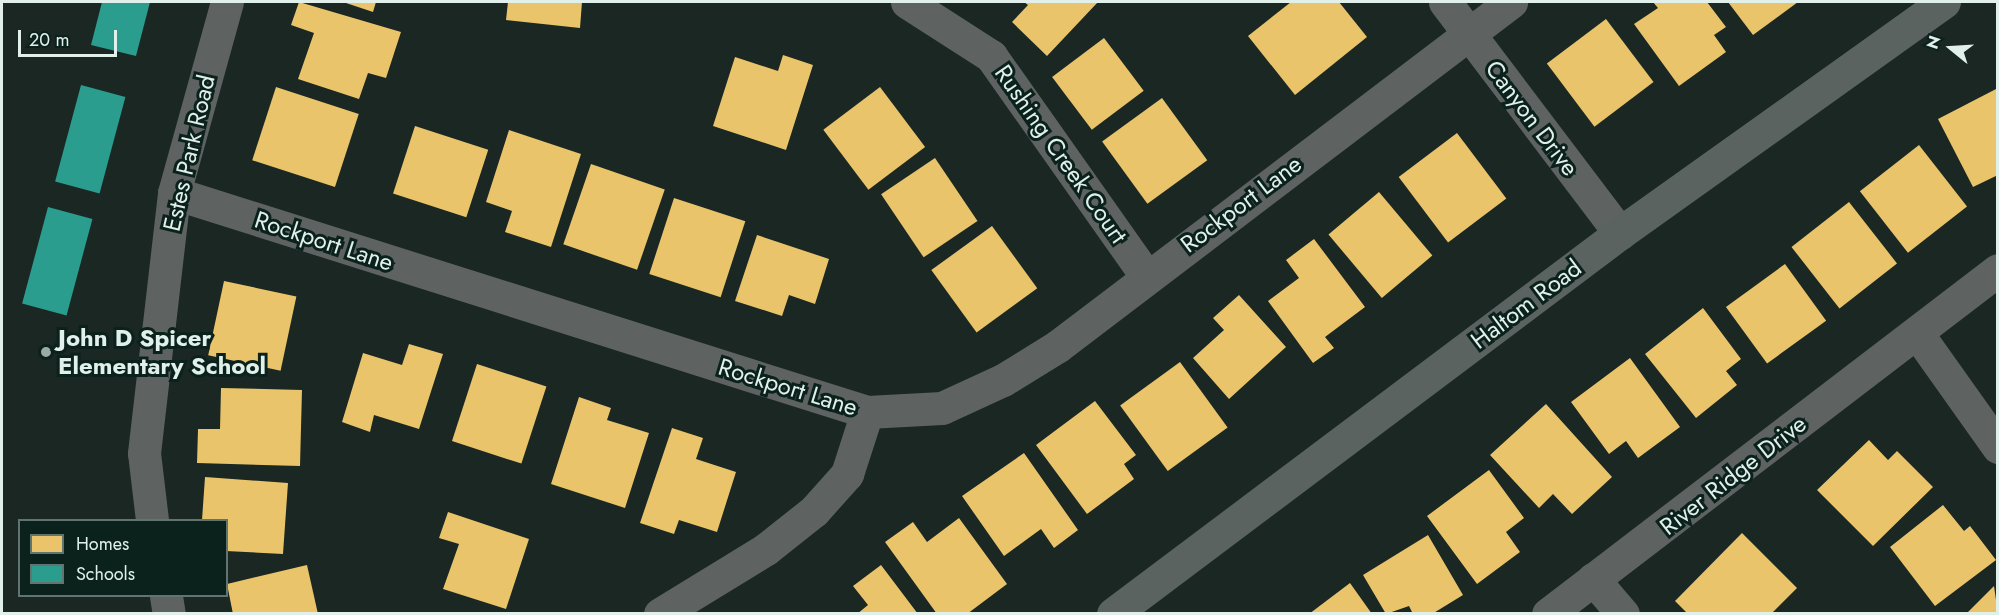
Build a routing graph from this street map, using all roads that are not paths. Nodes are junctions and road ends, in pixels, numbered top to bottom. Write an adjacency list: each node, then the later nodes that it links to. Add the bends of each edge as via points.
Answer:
1 (227, 2): 7 (street, Estes Park Road)
2 (907, 2): 10 (street, Rushing Creek Court, via 991,56)
3 (1445, 2): 6 (street, Canyon Drive)
4 (1512, 2): 6 (street, Rockport Lane)
5 (1944, 2): 8 (main road, Haltom Road)
6 (1468, 34): 8 (street, Canyon Drive); 10 (street, Rockport Lane)
7 (174, 193): 12 (street, Rockport Lane); 14 (street, Estes Park Road, via 144,453)
8 (1620, 233): 19 (main road, Haltom Road)
9 (1998, 270): 11 (street, River Ridge Drive)
10 (1146, 276): 12 (street, Rockport Lane, via 1058,346 1003,380 942,408)
11 (1917, 333): 13 (street); 15 (street, River Ridge Drive)
12 (867, 412): 18 (street, via 847,474 814,511 766,549)
13 (1998, 447)
14 (152, 519)
15 (1593, 579): 20 (street, River Ridge Drive); 21 (street)
16 (166, 597): 17 (street)
17 (169, 614)
18 (660, 614)
19 (1113, 614)
20 (1548, 614)
21 (1623, 614)

